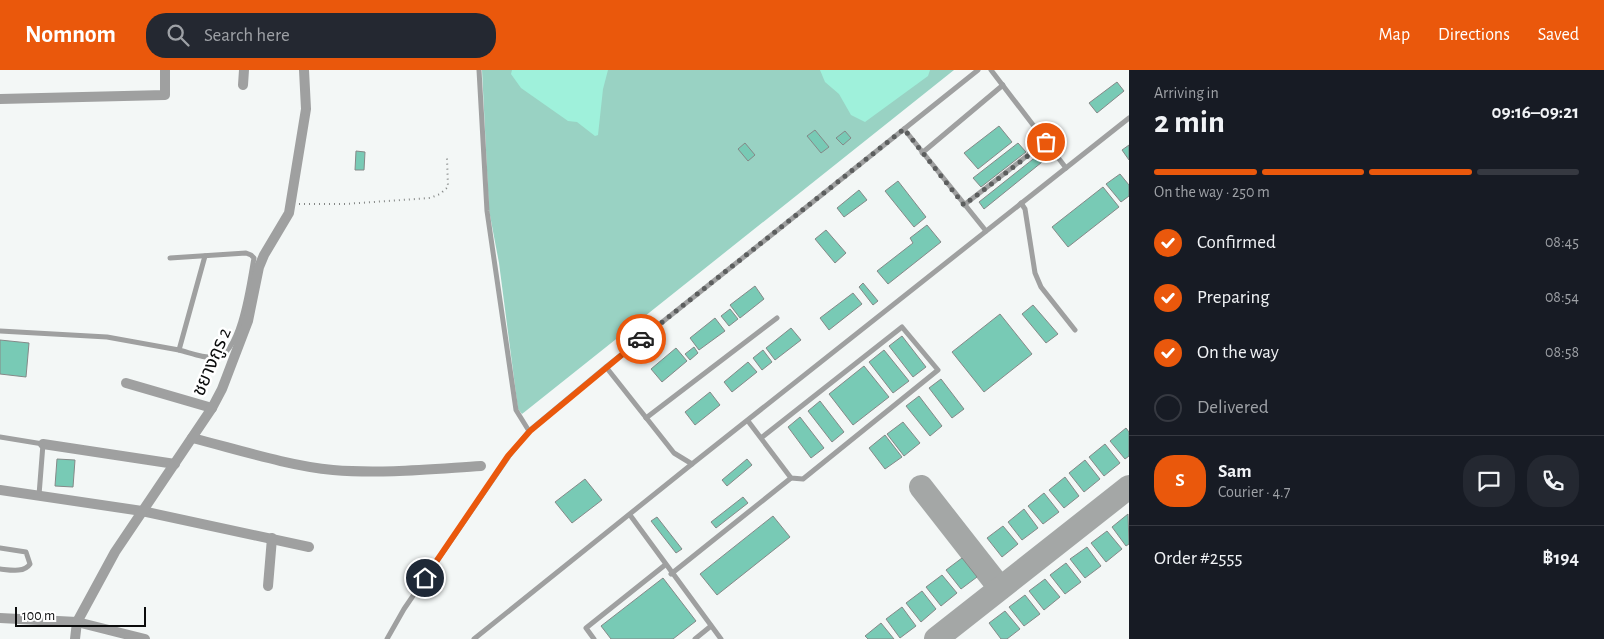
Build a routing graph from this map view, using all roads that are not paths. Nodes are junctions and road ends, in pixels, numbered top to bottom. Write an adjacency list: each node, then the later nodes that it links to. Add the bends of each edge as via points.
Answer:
1 (164, 70): 9 (street, via 164,95)
2 (244, 70): 7 (street)
3 (304, 70): 26 (street, ชยางกูร 2, via 306,109 292,204 286,222 259,267 248,321)
4 (479, 70): 29 (lane, via 487,210 516,410)
5 (978, 70): 11 (lane)
6 (992, 70): 8 (lane)
7 (243, 85)
8 (1003, 85): 12 (lane); 13 (lane)
9 (0, 99)
10 (1129, 118): 14 (lane)
11 (904, 129): 13 (lane); 24 (lane)
12 (1046, 142): 14 (lane); 16 (lane)
13 (922, 154): 16 (lane)
14 (1066, 168): 15 (lane)
15 (1021, 203): 17 (lane); 21 (lane, via 1025,208 1040,287)
16 (964, 205): 17 (lane)
17 (986, 231): 28 (lane)
18 (205, 256): 19 (lane); 23 (lane); 23 (lane, via 246,253 254,258 236,338 230,351 217,357)
19 (170, 258)
20 (777, 318): 27 (lane)
21 (1075, 330)
22 (0, 331): 23 (lane, via 107,337)
23 (179, 350)
24 (606, 367): 27 (lane); 29 (lane)
25 (126, 383): 26 (street)
26 (212, 408): 31 (street, ชยางกูร 2)
27 (646, 418): 35 (lane, via 674,453)
28 (748, 421): 32 (lane); 35 (lane)
29 (530, 431): 54 (lane, via 508,456)
30 (0, 438): 33 (lane)
31 (192, 438): 34 (street, ชยางกูร 2); 36 (street, via 331,470 371,472)
32 (761, 438): 37 (lane); 37 (lane, via 902,328 938,370 803,479)
33 (43, 444): 34 (street); 39 (lane)
34 (175, 464): 40 (street, ชยางกูร 2)
35 (692, 464): 41 (lane)
36 (481, 466)
37 (791, 478): 47 (lane)
38 (0, 490): 39 (street)
39 (39, 495): 40 (street)
40 (142, 511): 42 (street); 50 (street, ชยางกูร 2, via 115,552)
41 (630, 515): 45 (lane); 55 (lane)
42 (272, 538): 43 (street); 48 (street)
43 (309, 547)
44 (0, 548): 46 (lane, via 26,552 30,564 19,570)
45 (665, 565): 47 (lane); 56 (lane, via 586,628)
46 (0, 570)
47 (671, 574): 51 (lane)
48 (268, 586)
49 (0, 618): 50 (street)
50 (77, 622): 52 (street, ชยางกูร 2); 53 (street)
51 (711, 626): 57 (lane); 58 (lane)
52 (75, 639)
53 (146, 639)
54 (387, 639)
55 (474, 639)
56 (594, 639)
57 (694, 639)
58 (721, 639)

